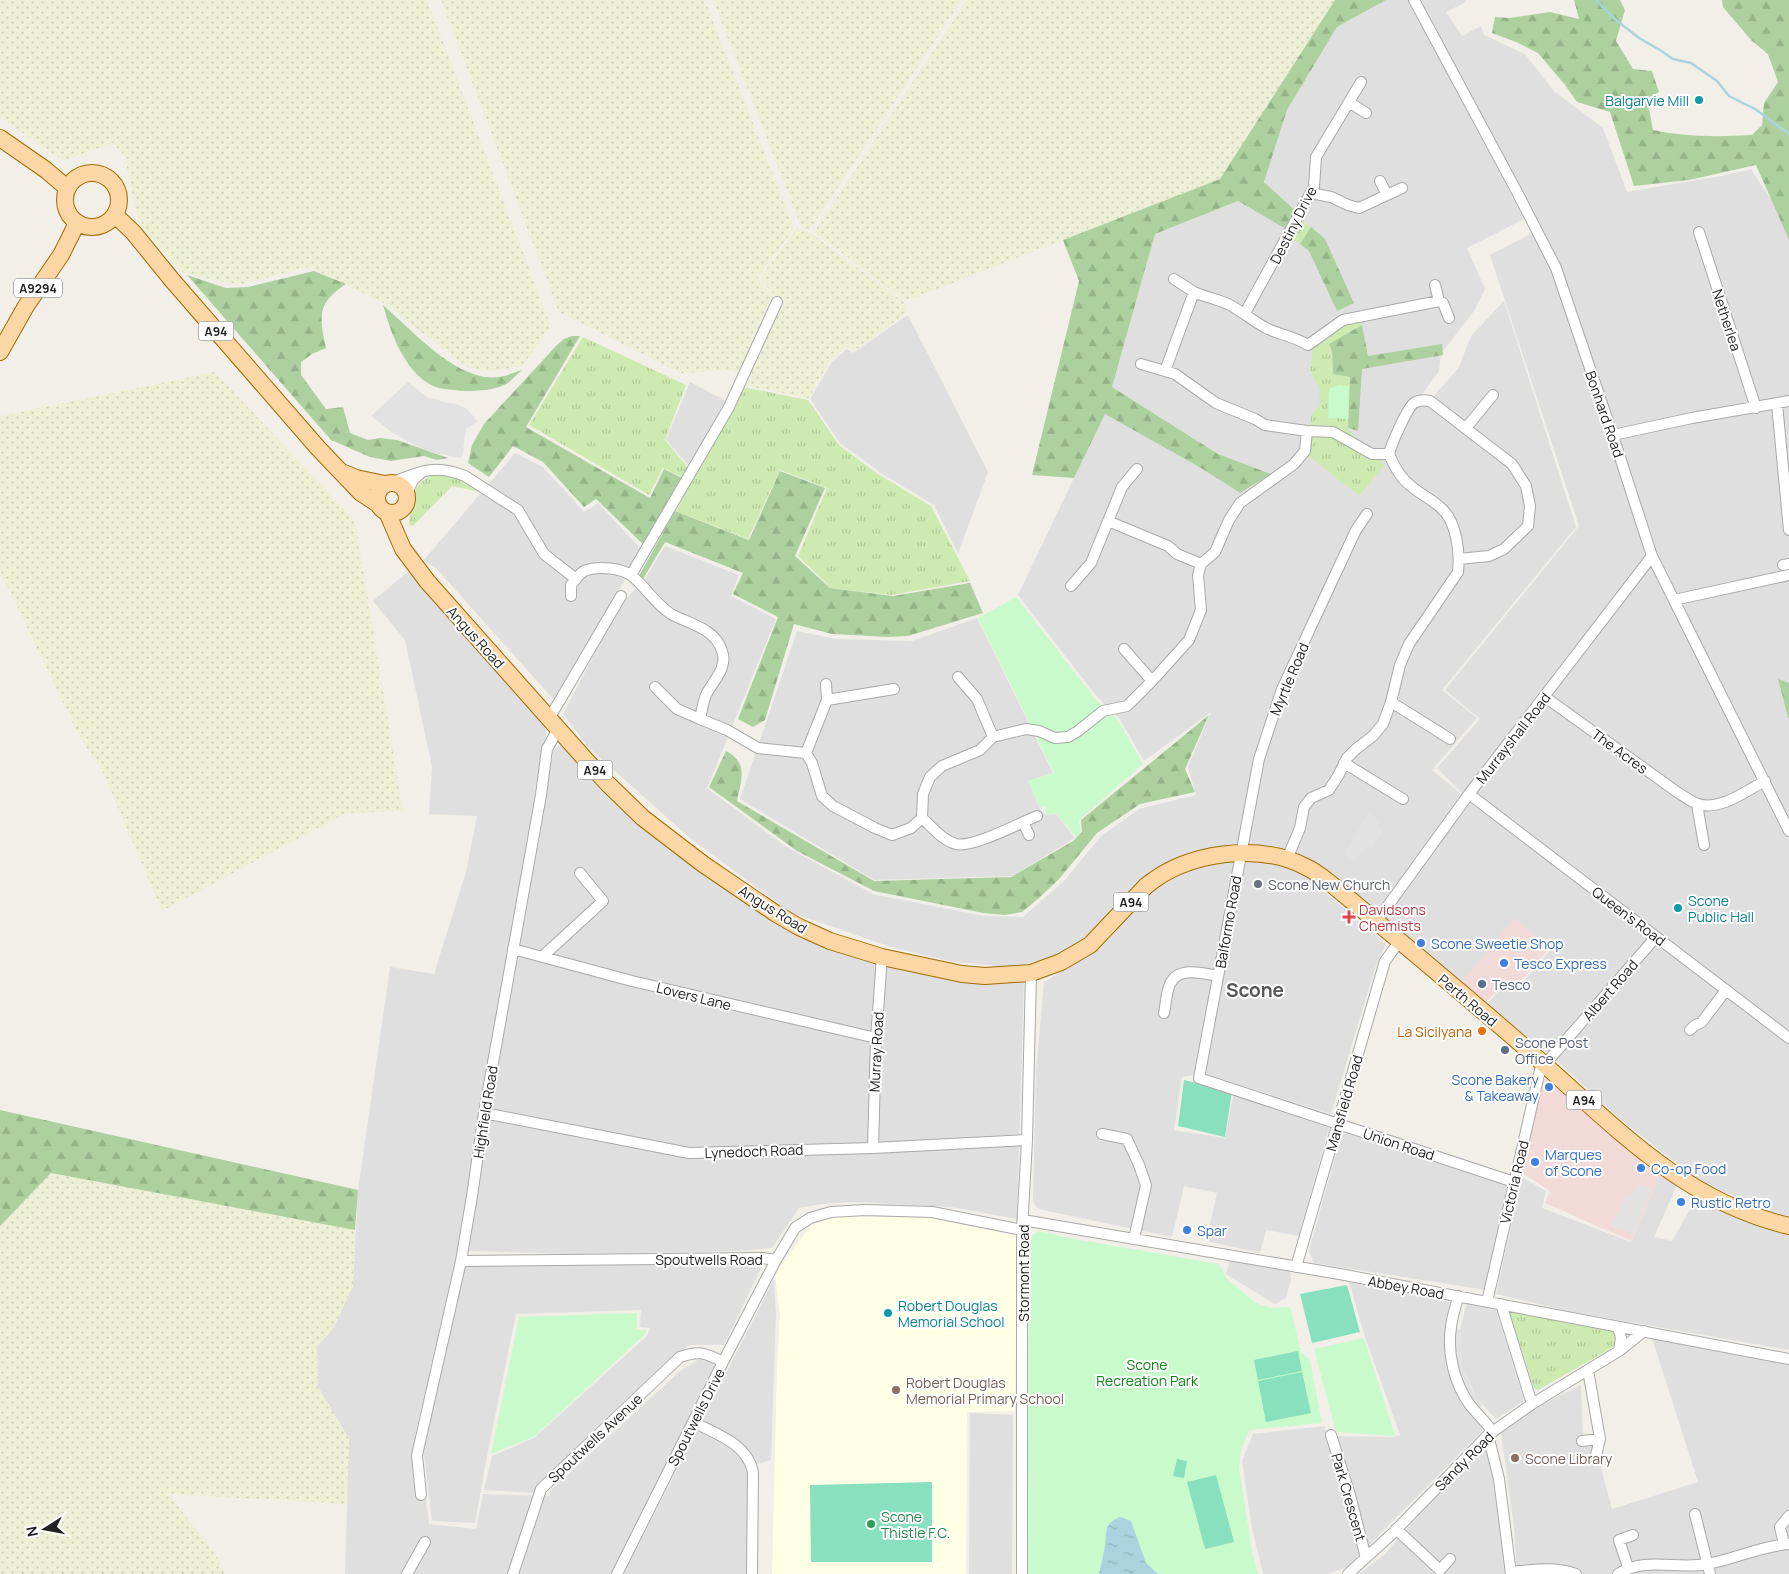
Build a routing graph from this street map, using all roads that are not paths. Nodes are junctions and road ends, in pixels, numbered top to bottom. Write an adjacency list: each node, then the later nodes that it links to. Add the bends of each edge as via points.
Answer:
1 (1414, 0): 30 (street, Bonhard Road, via 1556,268)
2 (1361, 82): 3 (street, Destiny Drive)
3 (1349, 102): 4 (street); 9 (street, Destiny Drive, via 1316,158)
4 (1366, 113)
5 (0, 138): 7 (main road)
6 (1380, 181): 10 (street)
7 (67, 188): 11 (main road, via 79,176 88,173 105,176 117,189 119,198); 12 (main road, via 66,211)
8 (1402, 188): 10 (street)
9 (1311, 193): 10 (street, via 1359,208); 19 (street, Destiny Drive)
10 (1386, 195)
11 (115, 215): 12 (main road, via 109,222 93,228); 32 (main road, A94)
12 (77, 223): 21 (main road, A9294)
13 (1699, 232): 27 (street, Netherlea)
14 (1174, 279): 16 (street)
15 (1435, 285): 17 (street)
16 (1194, 292): 19 (street, via 1226,302); 23 (street)
17 (1439, 301): 19 (street, via 1343,320 1308,345 1261,325); 20 (street)
18 (778, 302): 45 (street, via 729,406)
19 (1245, 313)
20 (1450, 318)
21 (0, 352)
22 (1141, 364): 23 (street)
23 (1165, 371): 29 (street, via 1187,381 1216,403 1264,424)
24 (1493, 395): 28 (street)
25 (1789, 402): 26 (street)
26 (1777, 404): 27 (street); 40 (street)
27 (1756, 408): 30 (street)
28 (1466, 428): 31 (street, via 1430,401 1414,403); 43 (street, via 1512,464 1526,486 1530,506 1528,526 1504,549 1489,556)
29 (1307, 432): 31 (street, via 1333,432 1372,454); 44 (street, via 1305,451 1294,464 1240,503 1215,552)
30 (1613, 435): 42 (street, Bonhard Road)
31 (1390, 454): 43 (street, via 1409,485 1442,508 1452,524)
32 (338, 469): 35 (main road, A94, via 356,478); 37 (main road, A94, via 361,493)
33 (1137, 469): 39 (street, via 1122,487)
34 (423, 472): 35 (street); 36 (street, via 413,480); 47 (street, via 441,469 455,472 512,506 524,519 544,554)
35 (388, 483): 36 (main road, A94, via 399,484); 37 (main road, via 377,495)
36 (406, 500): 37 (main road, via 397,512); 41 (main road)
37 (382, 508): 41 (main road, Angus Road / A94)
38 (1367, 514): 77 (street, Myrtle Road, via 1356,530 1282,689 1259,759)
39 (1108, 522): 44 (street, via 1168,546 1177,554); 48 (street, via 1090,563)
40 (1789, 530)
41 (403, 549): 62 (main road, Angus Road / A94, via 427,581)
42 (1652, 556): 51 (street, Bonhard Road); 58 (street, Murrayshall Road)
43 (1459, 559): 60 (street, via 1458,572 1409,644 1400,664)
44 (1200, 564): 54 (street, via 1201,610 1189,640)
45 (631, 575): 47 (street, via 595,568 581,573); 61 (street, via 660,606 709,632 723,652 721,668 706,694)
46 (1789, 575): 51 (street)
47 (576, 579): 49 (street, via 571,584)
48 (1071, 586)
49 (571, 596)
50 (621, 596): 62 (street, Highfield Road)
51 (1674, 600): 67 (street, Bonhard Road)
52 (1124, 649): 54 (street)
53 (958, 677): 63 (street, via 977,699)
54 (1152, 681): 63 (street, via 1127,706 1103,711 1068,737 1055,738 1026,729)
55 (826, 684): 59 (street)
56 (654, 687): 61 (street, via 677,709)
57 (894, 689): 59 (street)
58 (1545, 697): 68 (street, Murrayshall Road); 70 (street, The Acres)
59 (827, 700): 65 (street)
60 (1391, 702): 64 (street); 66 (street, via 1383,724)
61 (700, 719): 65 (street, via 758,748)
62 (554, 724): 83 (street, Highfield Road); 85 (main road, Angus Road / A94, via 624,800 703,864 799,927 830,941)
63 (993, 737): 72 (street, via 980,750 942,766 930,777 923,794)
64 (1450, 739)
65 (806, 753): 72 (street, via 822,796 833,806 892,834 911,828)
66 (1344, 763): 69 (street); 78 (street, via 1328,790 1311,798 1304,807 1300,828)
67 (1765, 781): 70 (street, via 1718,804); 74 (street, Bonhard Road)
68 (1469, 794): 80 (street, Murrayshall Road); 81 (street, Queen's Road)
69 (1403, 799)
70 (1697, 804): 76 (street)
71 (1037, 816): 73 (street)
72 (922, 818): 73 (street, via 942,837 956,844 969,844)
73 (1023, 822): 75 (street)
74 (1789, 831)
75 (1030, 835)
76 (1704, 846)
77 (1240, 854): 78 (main road, Perth Road / A94, via 1257,853); 86 (main road, Angus Road / A94, via 1197,860 1168,871 1146,886 1090,945 1061,962); 87 (street, Balformo Road)
78 (1287, 860): 80 (main road, Perth Road / A94, via 1316,873)
79 (580, 873): 84 (street, via 603,901)
80 (1376, 922): 82 (main road, Perth Road / A94)
81 (1656, 937): 88 (street, Queen's Road); 93 (street, Albert Road)
82 (1399, 942): 93 (main road, Perth Road / A94); 96 (street, Mansfield Road, via 1385,961)
83 (513, 949): 84 (street, Lovers Lane); 95 (street, Highfield Road)
84 (542, 956): 91 (street, Lovers Lane, via 632,981)
85 (882, 956): 86 (main road, Angus Road / A94, via 962,974); 91 (street, Murray Road)
86 (1031, 973): 98 (street, Stormont Road)
87 (1218, 976): 89 (street, via 1196,972 1178,976 1170,984); 94 (street, Balformo Road)
88 (1726, 990): 90 (street, via 1702,1022); 92 (street, Queen's Road)
89 (1164, 1012)
90 (1690, 1030)
91 (876, 1038): 99 (street, Murray Road)
92 (1789, 1038)
93 (1545, 1065): 100 (street, Victoria Road, via 1540,1070); 102 (main road, Perth Road / A94, via 1620,1133 1688,1184 1754,1216)
94 (1199, 1078): 96 (street, Union Road)
95 (484, 1113): 99 (street, Lynedoch Road, via 689,1153); 105 (street, Highfield Road)
96 (1338, 1125): 100 (street, Union Road); 106 (street, Mansfield Road)
97 (1102, 1134): 103 (street, via 1127,1138 1146,1185)
98 (1027, 1140): 99 (street, Lynedoch Road); 101 (street, Stormont Road)
99 (873, 1148)
100 (1514, 1182): 108 (street, Victoria Road)
101 (1023, 1225): 103 (street, Abbey Road); 104 (street, Spoutwells Road, via 932,1212 830,1212 810,1218 795,1228); 141 (street, Stormont Road)
102 (1789, 1226)
103 (1134, 1239): 106 (street, Abbey Road)
104 (776, 1260): 105 (street, Spoutwells Road); 114 (street, Spoutwells Drive)
105 (461, 1261): 123 (street, Highfield Road, via 417,1455)
106 (1296, 1267): 107 (street, Abbey Road)
107 (1458, 1296): 108 (street, Abbey Road); 118 (street, via 1450,1337 1454,1371 1469,1404)
108 (1487, 1302): 109 (street, Abbey Road)
109 (1501, 1304): 110 (street, Abbey Road); 116 (street)
110 (1618, 1327): 111 (street, Abbey Road); 112 (street)
111 (1644, 1331): 112 (street, Sandy Road); 113 (street, Abbey Road)
112 (1619, 1351): 115 (street, Sandy Road)
113 (1789, 1359)
114 (723, 1362): 117 (street, Spoutwells Drive); 138 (street, Spoutwells Avenue, via 698,1352 680,1357 541,1489)
115 (1588, 1370): 116 (street, Sandy Road); 120 (street)
116 (1532, 1404): 118 (street, Sandy Road)
117 (693, 1422): 139 (street, Spoutwells Drive); 140 (street, via 732,1442 751,1462)
118 (1490, 1434): 126 (street, Sandy Road); 136 (street)
119 (1331, 1435): 130 (street, Park Crescent)
120 (1600, 1439): 121 (street); 122 (street)
121 (1582, 1441)
122 (1596, 1455)
123 (421, 1495)
124 (1695, 1514): 134 (street)
125 (1789, 1516): 129 (street, via 1780,1527)
126 (1396, 1529): 130 (street, Sandy Road); 131 (street, via 1440,1570)
127 (1633, 1535): 132 (street, via 1619,1540)
128 (426, 1542): 137 (street)
129 (1786, 1544): 134 (street)
130 (1366, 1558): 135 (street, Sandy Road)
131 (1450, 1559)
132 (1628, 1567): 133 (street); 143 (street)
133 (1649, 1569): 134 (street)
134 (1708, 1569)
135 (1355, 1572)
136 (1511, 1573): 142 (street, via 1554,1570)
137 (407, 1574)
138 (513, 1574)
139 (617, 1574)
140 (752, 1574)
141 (1022, 1574)
142 (1576, 1574)
143 (1618, 1574)

